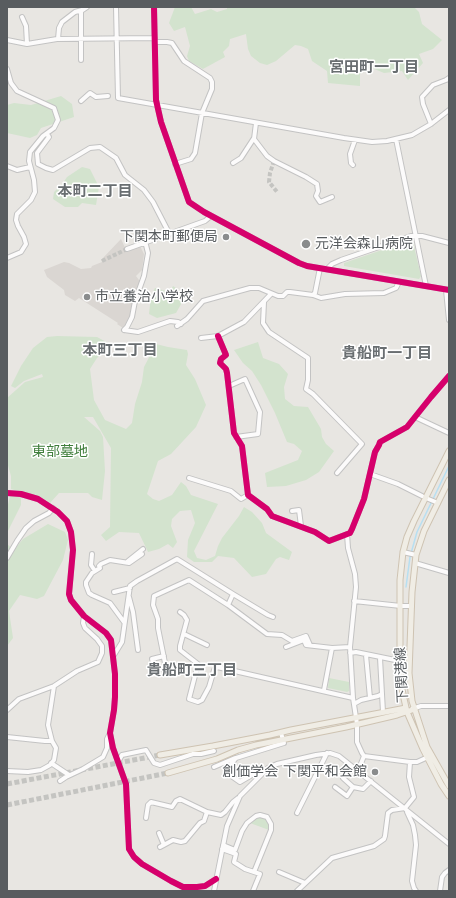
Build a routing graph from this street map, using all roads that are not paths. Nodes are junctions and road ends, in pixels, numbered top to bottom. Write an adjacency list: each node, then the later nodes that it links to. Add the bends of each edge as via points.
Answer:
1 (116, 7): 6 (street)
2 (154, 7): 9 (street)
3 (85, 8): 5 (street, via 70,15 61,23); 8 (street, via 80,12)
4 (22, 17): 10 (street, via 26,26)
5 (58, 39): 8 (street); 10 (street)
6 (117, 39): 8 (street); 9 (street); 16 (street, via 118,98)
7 (7, 40): 10 (street)
8 (81, 40): 11 (street)
9 (155, 40): 16 (street); 18 (street, via 172,44 184,61 211,79 212,89)
10 (27, 44)
11 (81, 60)
12 (7, 69): 21 (street, via 11,83 17,91 55,110 58,121)
13 (449, 78): 20 (street, via 433,84 422,97)
14 (108, 96): 15 (street, via 96,97 90,93)
15 (81, 101)
16 (156, 105): 18 (street); 26 (street)
17 (449, 110): 20 (street)
18 (202, 113): 19 (street); 26 (street, via 196,150 192,158)
19 (256, 123): 22 (street); 24 (street)
20 (431, 124): 23 (street, via 412,135)
21 (47, 134): 29 (street, via 30,152); 32 (street, via 49,137 37,153 38,164 54,170 90,148 100,147 116,158 125,175 144,190)
22 (254, 138): 25 (street, via 241,158); 30 (street, via 270,158 317,184 316,196 320,202)
23 (396, 139): 24 (street, via 372,142); 33 (street)
24 (355, 140): 27 (street, via 350,154)
25 (233, 163)
26 (175, 164): 31 (street, via 189,202)
27 (353, 165)
28 (7, 166): 29 (street, via 17,170)
29 (30, 167): 37 (street, via 34,180 34,195 19,211 16,220 26,244 22,252)
30 (332, 197)
31 (210, 216): 32 (street, via 205,221); 38 (street, via 292,260)
32 (169, 234): 34 (street)
33 (416, 235): 35 (street); 39 (street, via 341,260); 41 (street)
34 (146, 241): 36 (street); 43 (street, via 148,253 144,276 132,317 124,330 138,332 170,320 178,322 179,325 203,301 250,288 259,288)
35 (449, 243)
36 (127, 249)
37 (7, 258)
38 (320, 268): 39 (street); 44 (street)
39 (327, 269): 40 (street)
40 (400, 282): 41 (street); 44 (street, via 396,288 384,293 345,294 321,298)
41 (426, 286): 42 (street)
42 (447, 290): 46 (street)
43 (271, 294): 44 (street, via 283,296 290,292); 45 (street)
44 (313, 295)
45 (264, 302): 47 (street, via 244,322); 55 (street, via 263,323 268,332 308,358 306,389 362,444)
46 (449, 320)
47 (218, 336): 48 (street); 50 (street, via 226,355 220,363 226,369)
48 (201, 338)
49 (449, 376): 51 (street)
50 (229, 386): 53 (street); 53 (street, via 245,379 260,412 258,434)
51 (415, 416): 52 (street); 56 (street, via 404,430 380,442)
52 (449, 433)
53 (236, 436): 60 (street, via 242,446)
54 (449, 451): 61 (main road, 下関港線)
55 (337, 473)
56 (370, 474): 61 (street); 66 (street, via 364,499 350,533)
57 (189, 478): 60 (street, via 231,491 241,499)
58 (449, 480): 62 (main road, 下関港線)
59 (7, 493): 63 (street, via 38,499)
60 (248, 495): 65 (street, via 272,516)
61 (426, 497): 62 (street); 68 (main road, 下関港線, via 407,537)
62 (436, 503): 70 (main road, 下関港線)
63 (53, 508): 71 (street, via 26,528); 84 (street, via 67,521 71,532 73,561 70,597)
64 (292, 511): 65 (street, via 299,510)
65 (301, 526): 66 (street, via 329,541)
66 (347, 534): 79 (street, via 355,574)
67 (142, 551): 73 (street, via 131,562 110,560 101,564)
68 (405, 553): 70 (street); 81 (main road, 下関港線, via 400,574)
69 (92, 554): 73 (street, via 91,565)
70 (415, 555): 72 (main road, 下関港線)
71 (7, 558)
72 (415, 563): 74 (street); 82 (main road, 下関港線)
73 (95, 571): 86 (street, via 86,582 89,593 110,603)
74 (449, 573)
75 (130, 588): 76 (street); 77 (street, via 137,580 177,559); 78 (street)
76 (114, 592)
77 (233, 594): 80 (street); 85 (street)
78 (129, 597): 86 (street); 93 (street)
79 (354, 602): 81 (street); 91 (street)
80 (228, 605): 89 (street, via 268,634 282,635 292,641 306,636); 97 (street, via 189,580 154,596 153,605)
81 (401, 606): 82 (street); 99 (main road, 下関港線)
82 (412, 606): 107 (main road, 下関港線, via 409,673)
83 (180, 612): 87 (street, via 187,619)
84 (84, 616): 96 (street, via 108,636 113,645); 100 (street, via 83,624 102,646 102,656 96,663 77,671)
85 (273, 617)
86 (125, 623): 96 (street, via 122,642)
87 (184, 634): 88 (street); 101 (street, via 180,650 198,664 189,699 198,702 202,700 217,668)
88 (207, 645)
89 (310, 645): 90 (street, via 304,640); 92 (street)
90 (286, 647)
91 (350, 647): 92 (street); 94 (street)
92 (332, 648): 101 (street)
93 (138, 650)
94 (350, 653): 95 (street); 103 (street)
95 (366, 655): 98 (street); 104 (street)
96 (114, 656): 113 (street, via 114,710)
97 (164, 656)
98 (380, 658): 99 (street); 102 (street)
99 (400, 661): 109 (main road, 下関港線, via 401,685)
100 (54, 686): 108 (street, via 19,699); 117 (street, via 48,725)
101 (324, 690): 103 (street)
102 (382, 694): 104 (street); 110 (street)
103 (353, 698): 105 (street)
104 (370, 698): 105 (street)
105 (354, 704): 111 (street)
106 (449, 706): 107 (street, via 421,706)
107 (414, 709): 109 (main road, 下関港線); 122 (main road)
108 (7, 710)
109 (407, 710): 110 (main road, 下関港線); 112 (main road, 下関港線); 122 (main road)
110 (383, 712): 111 (main road, 下関港線)
111 (356, 717): 112 (street); 114 (main road, 下関港線)
112 (357, 724): 116 (main road, 下関港線); 121 (street, via 357,742)
113 (110, 732): 125 (street); 133 (street, via 103,757 81,771)
114 (281, 732): 116 (street); 118 (main road, 下関港線)
115 (7, 737): 117 (street)
116 (283, 739): 123 (street, via 284,743); 124 (main road, 下関港線, via 245,748)
117 (52, 741): 127 (street, via 56,752)
118 (213, 749): 120 (main road, 下関港線); 124 (street); 125 (street, via 160,765 154,763 146,750 122,755)
119 (327, 753): 129 (street); 131 (street, via 336,755); 144 (street)
120 (160, 754)
121 (364, 756): 126 (street); 131 (street)
122 (429, 756): 126 (street, via 417,762); 137 (main road); 141 (main road)
123 (236, 758): 128 (street); 129 (street, via 226,770 238,782)
124 (217, 759): 132 (main road, 下関港線)
125 (118, 762): 152 (street, via 126,784 128,846 134,857 183,886 205,886)
126 (410, 762): 142 (street, via 409,777 414,797)
127 (51, 763): 130 (street, via 33,772); 133 (street)
128 (214, 767)
129 (268, 768): 140 (street)
130 (7, 770)
131 (358, 771): 136 (street)
132 (168, 773)
133 (69, 775): 135 (street)
134 (343, 778): 138 (street)
135 (60, 781)
136 (371, 781): 138 (street, via 363,789); 142 (street)
137 (449, 786)
138 (353, 787): 139 (street, via 347,796)
139 (335, 788)
140 (240, 796): 143 (street, via 223,814); 148 (street, via 226,826)
141 (449, 796)
142 (405, 808): 147 (street); 153 (street, via 388,813 385,836 381,841 374,846 332,858); 157 (street, via 414,825 416,845 412,880)
143 (207, 812): 145 (street, via 180,799 172,806 150,803); 146 (street, via 204,821 185,841 173,840 162,846)
144 (297, 813)
145 (146, 818)
146 (159, 833)
147 (449, 844)
148 (222, 847): 150 (street, via 236,854 234,862); 150 (street, via 235,850 247,823 256,816 267,817 271,830); 152 (street)
149 (449, 870): 158 (street, via 442,877)
150 (254, 872): 155 (street, via 260,874)
151 (279, 872): 153 (street)
152 (216, 879): 154 (street)
153 (305, 883): 156 (street)
154 (214, 891)
155 (253, 891)
156 (297, 891)
157 (416, 891)
158 (440, 891)

